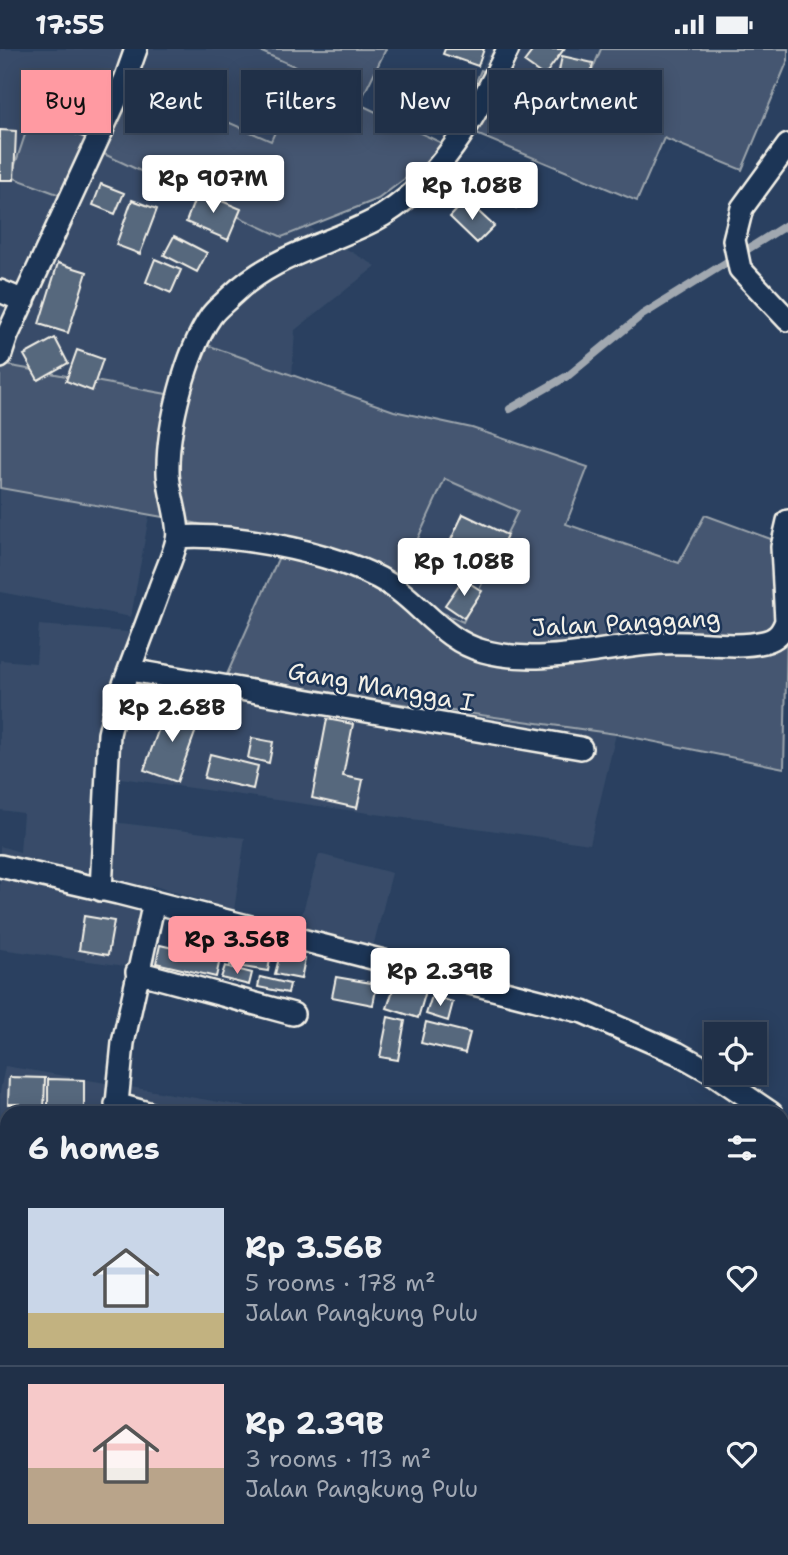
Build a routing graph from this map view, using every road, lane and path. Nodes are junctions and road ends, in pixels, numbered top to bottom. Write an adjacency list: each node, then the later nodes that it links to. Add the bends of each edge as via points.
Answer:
1 (136, 49): 3 (street)
2 (508, 49): 11 (street, via 454,145 403,202 373,221 283,259 244,283 211,315 180,394 170,447 168,474)
3 (111, 111)
4 (101, 133): 7 (street)
5 (788, 145): 8 (street, via 742,208 734,240 740,269)
6 (0, 292): 7 (street)
7 (23, 301): 9 (street)
8 (788, 320)
9 (0, 358)
10 (788, 521): 11 (street, Jalan Panggang, via 782,547 786,621 773,639 748,644 663,643 547,655 503,655 471,648 440,628 397,589 333,560 227,538)
11 (178, 537): 12 (street)
12 (130, 670): 13 (street, Gang Mangga I); 15 (street, via 109,734)
13 (581, 748)
14 (0, 866): 15 (street)
15 (101, 890): 16 (street)
16 (153, 902): 17 (street); 20 (street, via 583,1012 677,1053)
17 (138, 972): 18 (street); 19 (street)
18 (293, 1014)
19 (116, 1106)
20 (761, 1106)
21 (0, 1150): 22 (street)
22 (0, 1183)

